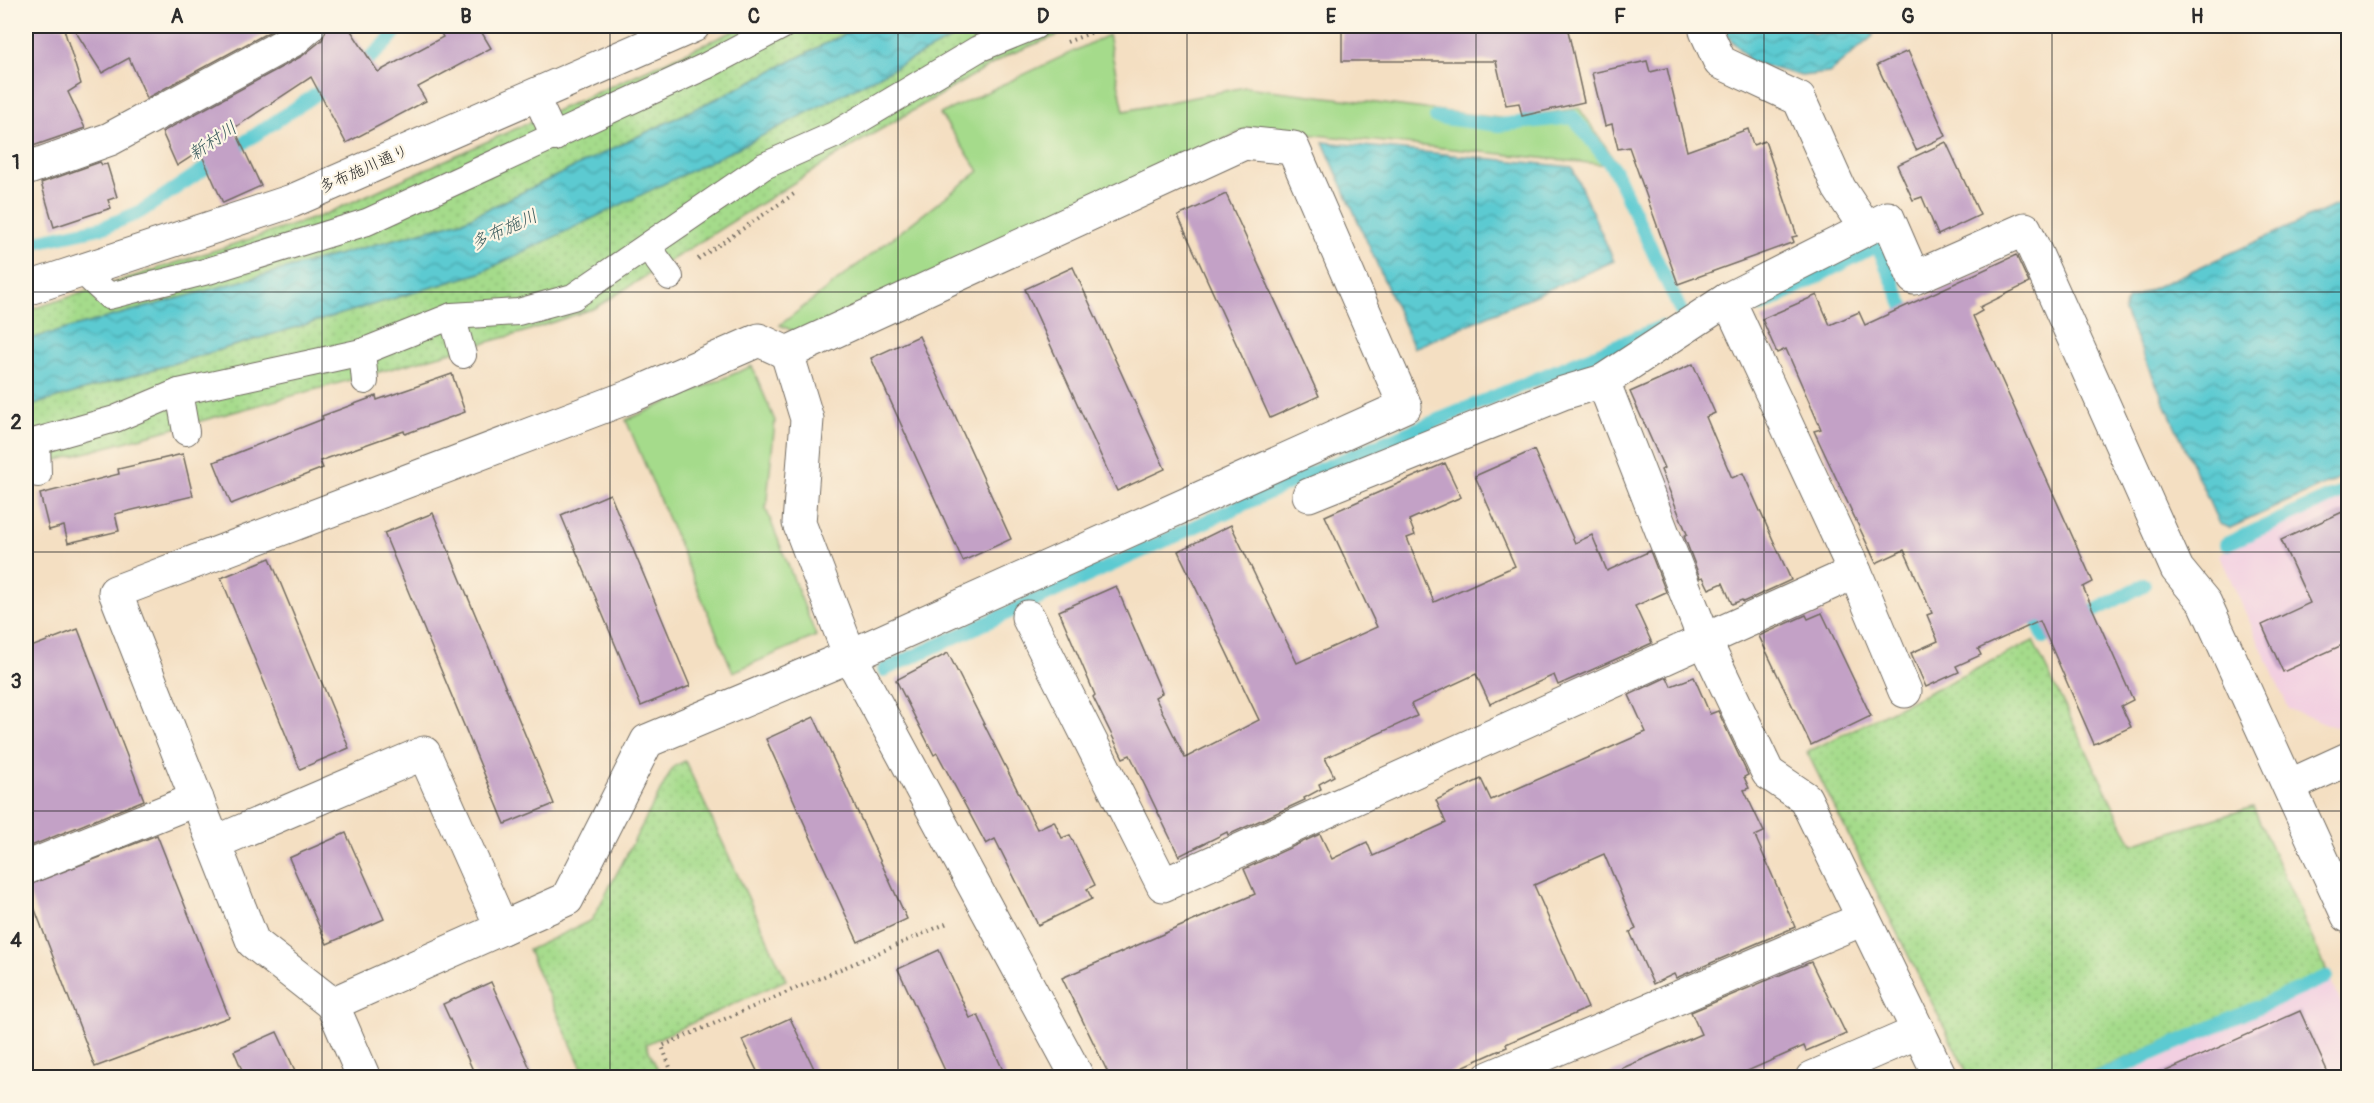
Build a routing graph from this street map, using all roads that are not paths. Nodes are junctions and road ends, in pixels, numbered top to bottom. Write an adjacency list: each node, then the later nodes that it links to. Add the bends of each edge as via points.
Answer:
1 (693, 26): 6 (street, 多布施川通り)
2 (782, 26): 7 (street)
3 (1035, 26): 10 (street, via 978,49 834,135 764,166)
4 (1708, 26): 9 (street, via 1706,31 1720,62 1799,99 1839,188)
5 (296, 30): 8 (street, via 110,139)
6 (535, 95): 7 (street); 11 (street, 多布施川通り, via 292,201)
7 (555, 138): 11 (street, via 367,222 208,271 110,296)
8 (26, 169)
9 (1866, 229): 14 (street); 32 (street, via 1888,218 1914,278 2025,229 2176,569 2205,603)
10 (648, 247): 12 (street); 15 (street, via 573,297 518,312)
11 (81, 270): 13 (street, 多布施川通り)
12 (670, 277)
13 (26, 289)
14 (1728, 299): 20 (street); 26 (street)
15 (452, 316): 16 (street); 18 (street)
16 (362, 352): 19 (street); 21 (street)
17 (787, 353): 29 (street, via 807,419 799,523); 29 (street, via 1244,143 1293,148 1405,406); 33 (street, via 759,340 631,396 114,592)
18 (463, 355)
19 (365, 381)
20 (1603, 381): 25 (street, via 1563,393); 28 (street)
21 (179, 392): 22 (street); 23 (street, via 115,419)
22 (186, 432)
23 (31, 443): 24 (street)
24 (38, 474)
25 (1309, 495)
26 (1855, 572): 28 (street); 30 (street)
27 (1028, 617): 28 (street, via 1163,885)
28 (1705, 641): 37 (street, via 1768,773 1805,798)
29 (850, 656): 38 (street, via 647,741 567,899); 42 (street)
30 (1905, 691)
31 (2349, 759): 32 (street)
32 (2289, 786): 36 (street)
33 (197, 799): 34 (street); 35 (street)
34 (214, 843): 38 (street, via 424,753); 39 (street, via 253,942)
35 (26, 868)
36 (2349, 916)
37 (1863, 919): 40 (street); 43 (street)
38 (502, 928): 39 (street)
39 (332, 1004): 41 (street)
40 (1918, 1032): 44 (street); 45 (street)
41 (364, 1077)
42 (1078, 1077)
43 (1489, 1077)
44 (1812, 1077)
45 (1941, 1077)

